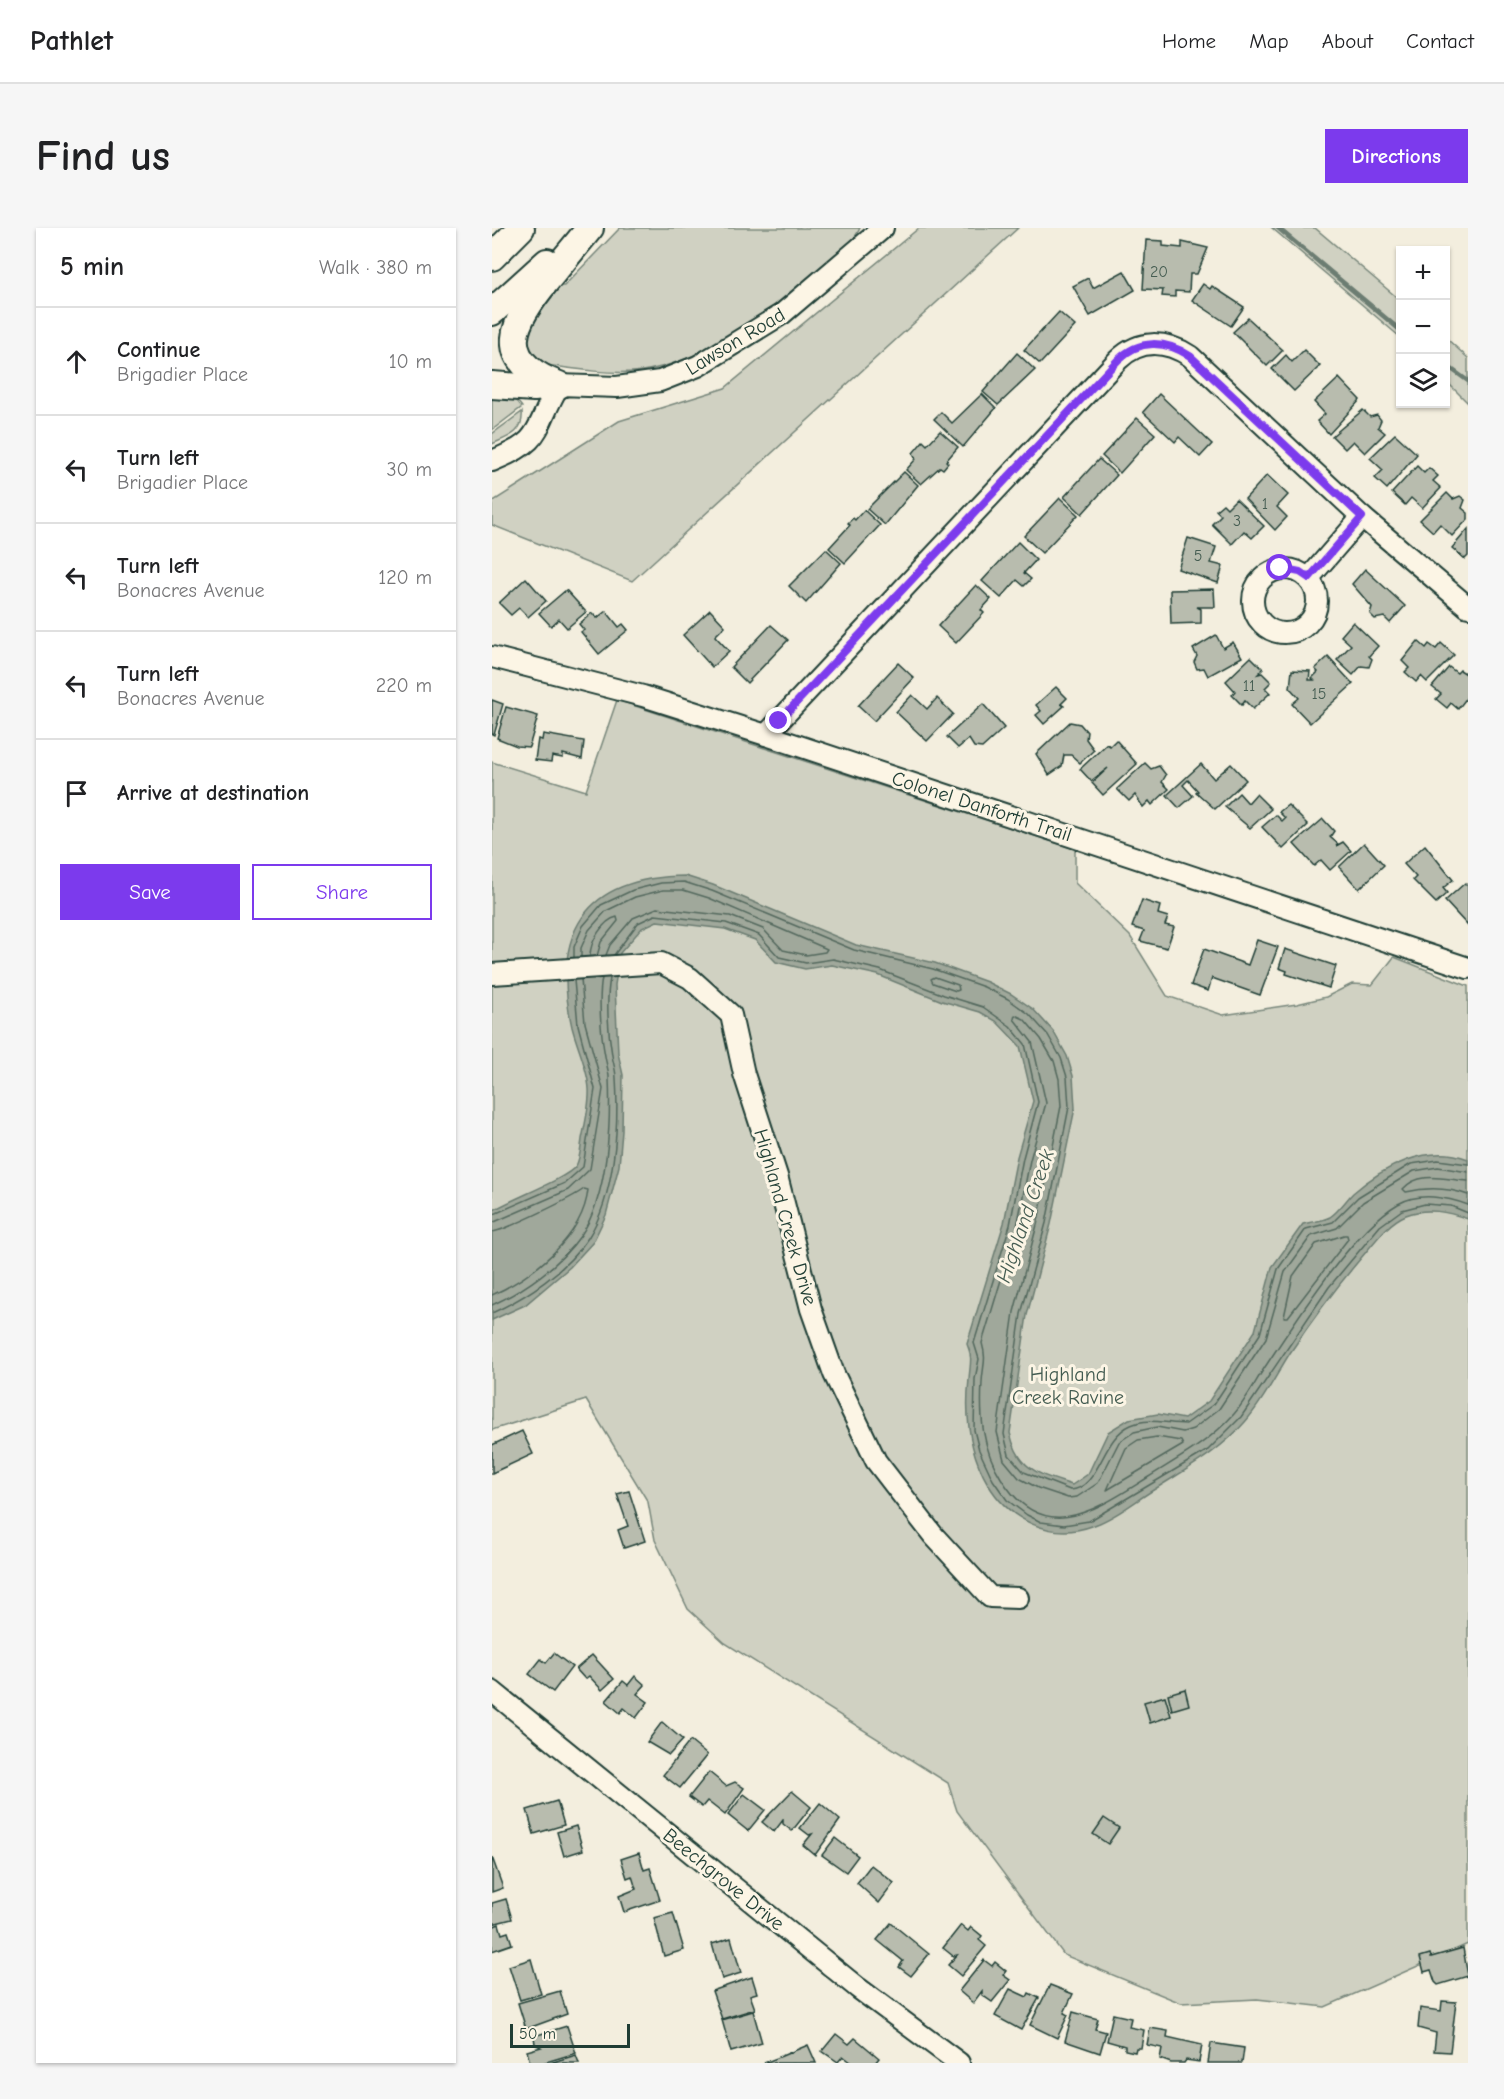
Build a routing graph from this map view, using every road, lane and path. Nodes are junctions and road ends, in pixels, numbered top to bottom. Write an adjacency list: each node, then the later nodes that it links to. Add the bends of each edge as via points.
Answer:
1 (506, 228): 5 (main road)
2 (520, 228): 6 (main road)
3 (589, 228): 7 (main road); 9 (main road, via 529,301 513,335 518,358 528,370)
4 (883, 228): 9 (street, Lawson Road, via 782,314 698,366 660,381 617,387)
5 (492, 238)
6 (492, 257)
7 (492, 312)
8 (492, 385): 9 (main road)
9 (559, 385): 10 (street, via 533,439)
10 (492, 461)
11 (1362, 517): 12 (street); 13 (street); 15 (street, via 1190,356 1162,344 1142,345 1118,360)
12 (1309, 578)
13 (1468, 606)
14 (492, 657): 15 (street, Colonel Danforth Trail, via 643,696)
15 (766, 735): 16 (street, Colonel Danforth Trail)
16 (1468, 968)
17 (492, 975): 18 (street, Highland Creek Drive, via 661,963 690,978 730,1015 811,1309 834,1374 876,1461 933,1535 990,1597)
18 (1018, 1598)
19 (492, 1691): 20 (street, Beechgrove Drive, via 858,1988)
20 (959, 2063)

